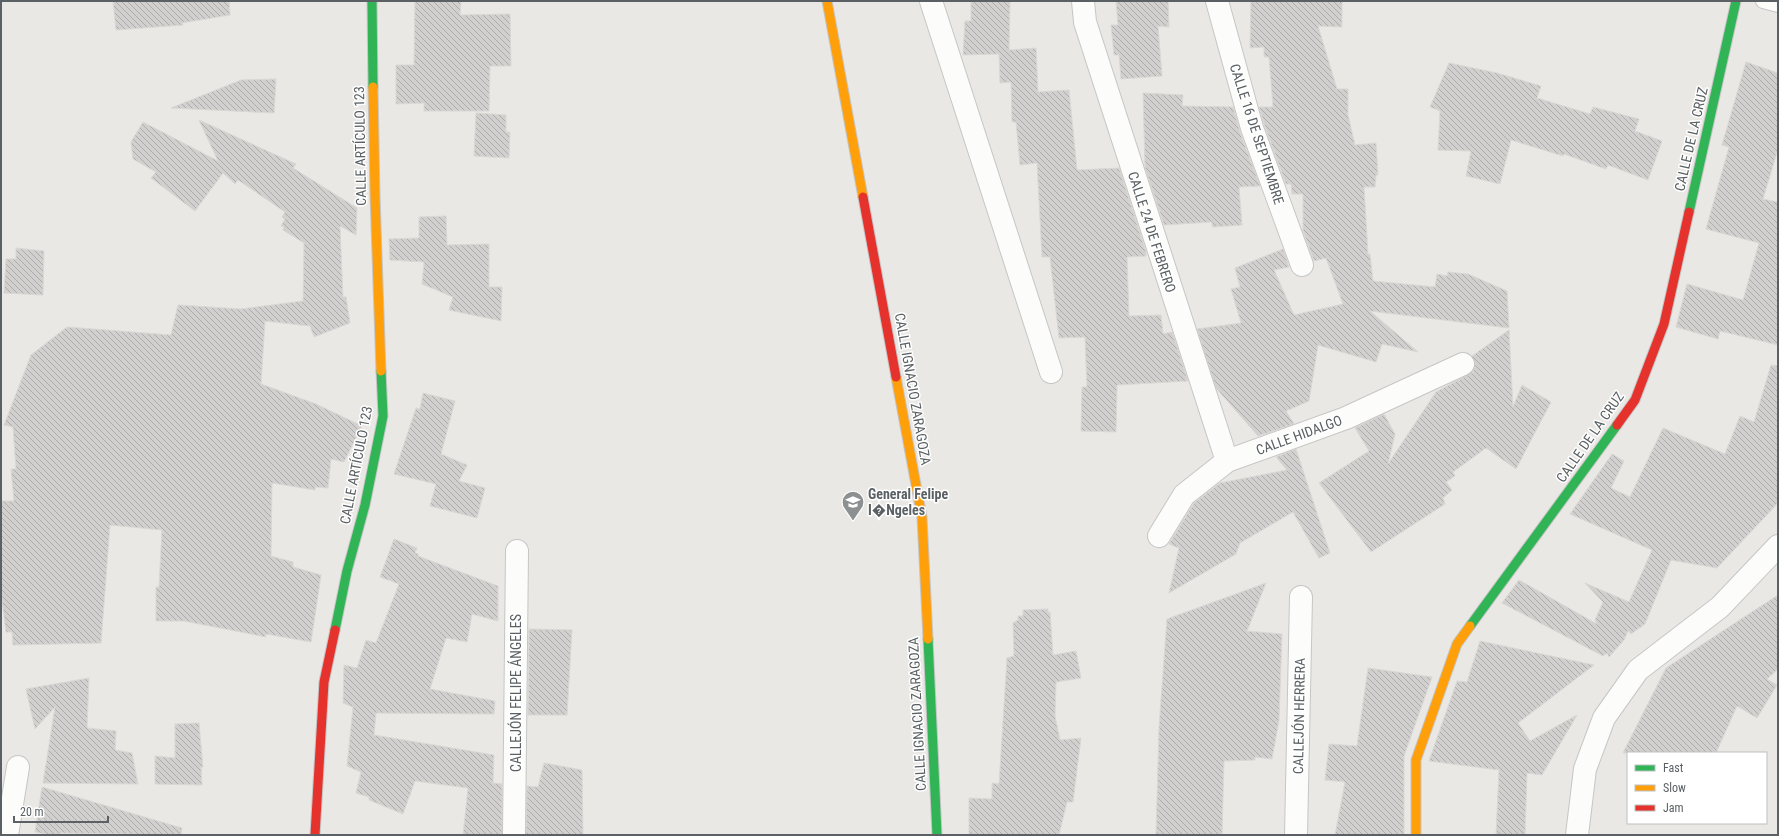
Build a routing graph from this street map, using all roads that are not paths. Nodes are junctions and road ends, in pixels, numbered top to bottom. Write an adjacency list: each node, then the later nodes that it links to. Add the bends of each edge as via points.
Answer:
1 (372, 1): 19 (street, CALLE ARTÍCULO 123, via 382,416 365,506 347,571 324,682)
2 (828, 1): 21 (street, CALLE IGNACIO ZARAGOZA, via 922,516)
3 (931, 1): 11 (street)
4 (1083, 1): 12 (street, CALLE 24 DE FEBRERO, via 1085,22)
5 (1217, 1): 9 (street, CALLE 16 DE SEPTIEMBRE, via 1252,128)
6 (1736, 1): 23 (street, CALLE DE LA CRUZ, via 1664,324 1635,400 1457,644 1416,760)
7 (1763, 1): 8 (lane)
8 (1778, 5)
9 (1302, 265)
10 (1463, 364): 12 (street, CALLE HIDALGO, via 1346,418)
11 (1051, 372)
12 (1226, 461): 13 (street, CALLE HIDALGO, via 1184,495)
13 (1159, 536)
14 (1778, 546): 24 (street, via 1720,607 1638,670 1604,718 1585,769)
15 (517, 551): 20 (street, CALLEJÓN FELIPE ÁNGELES)
16 (1302, 597): 22 (street, CALLEJÓN HERRERA)
17 (18, 767): 18 (street)
18 (6, 835)
19 (315, 835)
20 (514, 835)
21 (937, 835)
22 (1296, 835)
23 (1416, 835)
24 (1577, 835)

